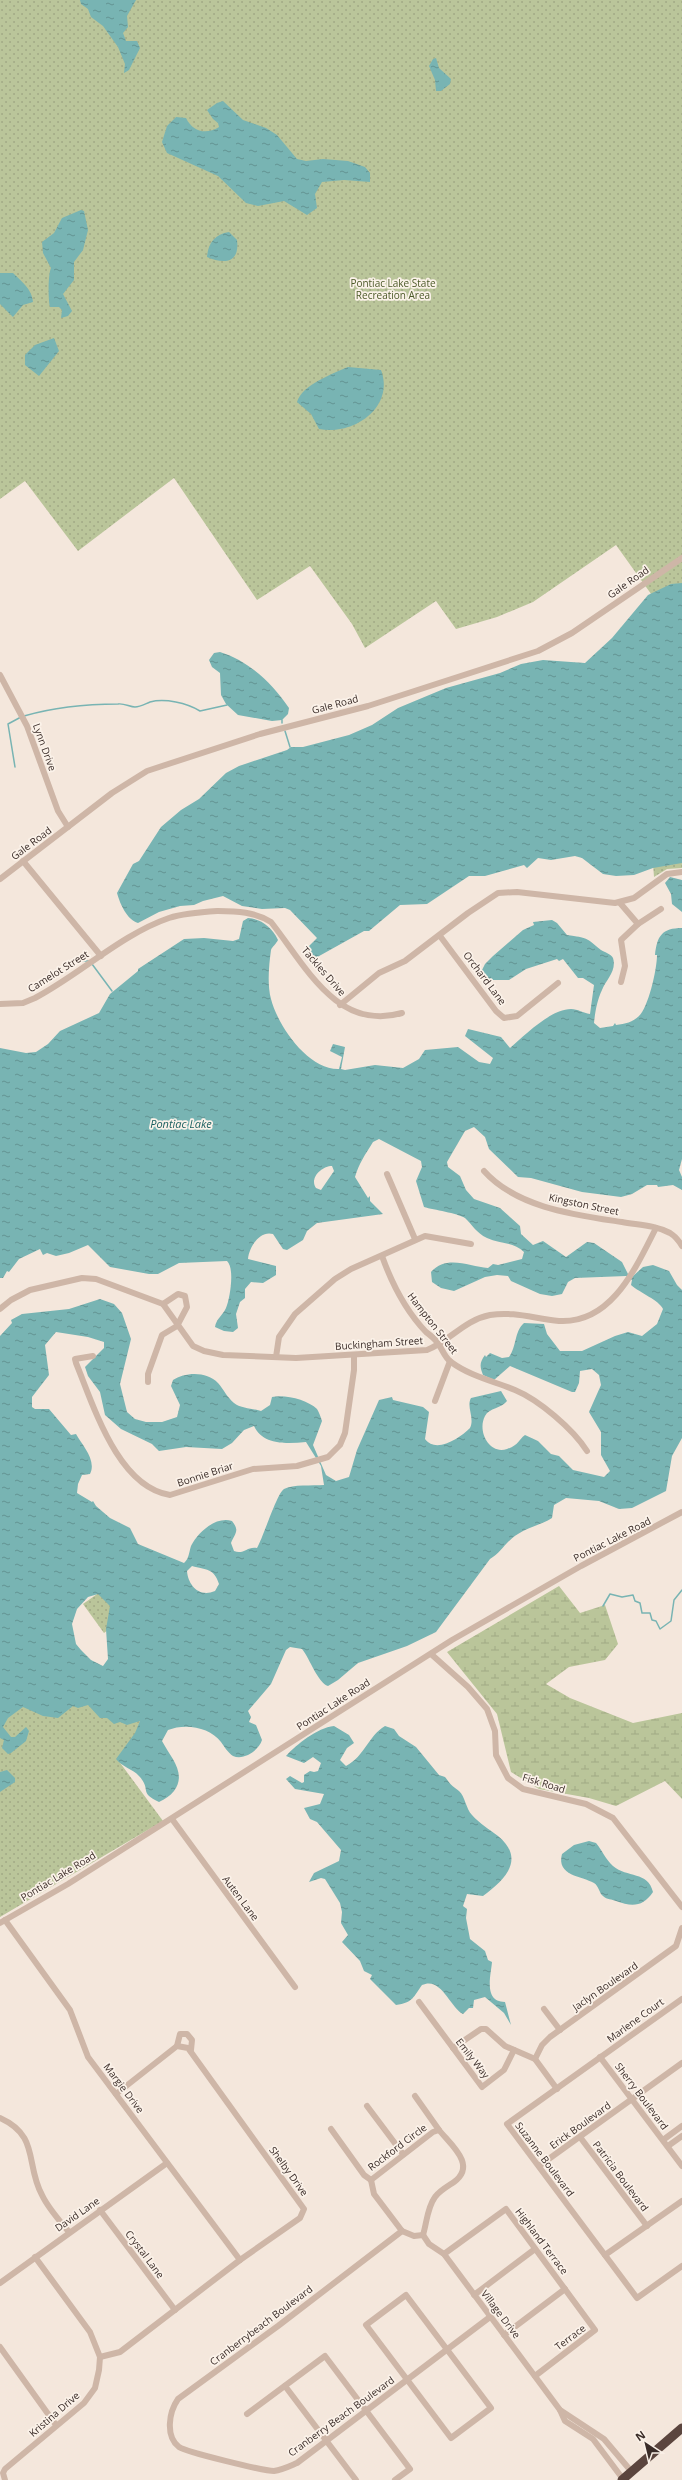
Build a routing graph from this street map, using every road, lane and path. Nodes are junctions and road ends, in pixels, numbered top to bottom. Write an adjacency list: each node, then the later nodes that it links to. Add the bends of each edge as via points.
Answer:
1 (682, 558): 3 (street, Gale Road, via 572,633 538,651 368,706 260,734 147,770 135,776)
2 (0, 675): 3 (street, Lynn Drive, via 27,726 58,811)
3 (68, 827): 4 (street, Gale Road)
4 (23, 862): 6 (street, Gale Road); 11 (street)
5 (682, 872): 7 (street, Tackles Drive, via 667,874 634,898)
6 (0, 879)
7 (620, 903): 9 (street); 10 (street, Tackles Drive, via 517,892 498,893)
8 (661, 909): 9 (street)
9 (638, 924): 12 (street, via 622,940 625,966)
10 (440, 936): 13 (street, Orchard Lane, via 504,1018 517,1016); 15 (street, Tackles Drive, via 405,961 379,973)
11 (101, 956): 14 (street, Camelot Street, via 35,998 23,1003); 15 (street, Tackles Drive, via 169,918 200,912 259,914 271,922 326,992)
12 (621, 982)
13 (558, 983)
14 (0, 1004)
15 (340, 1005): 16 (street, via 354,1013 373,1016)
16 (402, 1014)
17 (484, 1171): 19 (street, Kingston Street, via 508,1190 546,1207)
18 (388, 1174): 20 (street)
19 (656, 1228): 22 (street, Kingston Street, via 670,1233); 27 (street, Buckingham Street, via 626,1282 607,1304 586,1317 560,1321 519,1314 487,1316 460,1328)
20 (415, 1239): 21 (street, via 425,1236); 23 (street)
21 (471, 1244)
22 (682, 1246)
23 (382, 1256): 27 (street, Hampton Street, via 394,1288 402,1301); 30 (street, via 351,1268 306,1303 285,1326 276,1347)
24 (162, 1304): 25 (street, via 96,1279 82,1278 30,1290); 26 (street, Buckingham Street, via 168,1309); 26 (street, via 178,1294 184,1296 187,1307)
25 (0, 1309)
26 (177, 1326): 30 (street, Buckingham Street, via 193,1346 204,1351 223,1355); 32 (street, via 167,1330 160,1340 148,1374)
27 (440, 1345): 29 (street, Buckingham Street, via 413,1351); 31 (street, Hampton Street)
28 (93, 1356): 29 (street, Bonnie Briar, via 76,1359 76,1363 105,1430 129,1471 148,1489 170,1496 254,1469 297,1466 335,1452 345,1433)
29 (354, 1356): 30 (street, Buckingham Street)
30 (276, 1357)
31 (450, 1361): 33 (street); 34 (street, Hampton Street, via 476,1376 516,1390 539,1404)
32 (148, 1382)
33 (435, 1401)
34 (587, 1450)
35 (682, 1512): 36 (street, Pontiac Lake Road, via 581,1566)
36 (431, 1654): 37 (street, Pontiac Lake Road); 38 (street, Fisk Road, via 468,1687 487,1709 495,1731 496,1755 508,1778 523,1789 586,1804 613,1818)
37 (172, 1819): 39 (street, Pontiac Lake Road); 41 (street, Auten Lane)
38 (682, 1907)
39 (2, 1922): 54 (street, Margie Drive, via 70,2010 86,2052)
40 (682, 1928): 45 (street, Jaclyn Boulevard, via 676,1946)
41 (295, 1987)
42 (682, 1999): 50 (street, Marlene Court)
43 (419, 2002): 47 (street, Emily Way)
44 (544, 2009): 45 (street)
45 (560, 2030): 51 (street, Jaclyn Boulevard, via 542,2045)
46 (177, 2046): 48 (street); 48 (street, via 180,2034 187,2034 192,2040); 54 (street)
47 (453, 2048): 49 (street, via 481,2029 486,2029 505,2046); 49 (street, Emily Way, via 482,2087 504,2070)
48 (190, 2050): 81 (street, Shelby Drive, via 304,2209 300,2218)
49 (514, 2050): 51 (street)
50 (600, 2057): 53 (street, Suzanne Boulevard); 56 (street, Sherry Boulevard)
51 (535, 2059): 53 (street)
52 (682, 2063): 56 (street)
53 (557, 2089): 68 (street, Suzanne Boulevard, via 507,2124)
54 (116, 2094): 67 (street, Margie Drive)
55 (415, 2096): 61 (street)
56 (632, 2099): 63 (street, Erick Boulevard); 64 (street, Sherry Boulevard)
57 (367, 2106): 66 (street)
58 (0, 2118): 75 (street, via 24,2135 41,2194)
59 (682, 2126): 64 (street)
60 (331, 2129): 70 (street, via 364,2175)
61 (438, 2130): 66 (street, Rockford Circle); 76 (street, Rockford Circle, via 464,2161 465,2169 462,2177 436,2195 429,2206)
62 (682, 2136): 65 (street)
63 (580, 2137): 68 (street, Erick Boulevard); 73 (street, Patricia Boulevard)
64 (663, 2140): 65 (street, Sherry Boulevard)
65 (668, 2146): 69 (street, Sherry Boulevard)
66 (403, 2154): 70 (street, Rockford Circle)
67 (168, 2163): 72 (street, David Lane); 81 (street, Margie Drive)
68 (538, 2166): 79 (street, Suzanne Boulevard)
69 (682, 2166)
70 (371, 2180): 74 (street, Rockford Circle, via 374,2194)
71 (682, 2201): 73 (street)
72 (100, 2210): 75 (street, David Lane); 86 (street, Crystal Lane)
73 (647, 2226): 79 (street)
74 (402, 2231): 76 (street, via 414,2236); 101 (street, Cranberrybeach Boulevard, via 178,2399 171,2416 172,2436)
75 (69, 2232): 80 (street, David Lane)
76 (423, 2235): 78 (street, Village Drive, via 429,2244)
77 (535, 2249): 78 (street, Highland Terrace, via 506,2209); 84 (street, Highland Terrace); 85 (street)
78 (444, 2254): 85 (street, Village Drive)
79 (605, 2255): 82 (street, Suzanne Boulevard, via 637,2298)
80 (36, 2258): 83 (street, David Lane); 91 (street, via 90,2332)
81 (240, 2260): 86 (street, Shelby Drive)
82 (682, 2266)
83 (0, 2282)
84 (565, 2289): 88 (street); 92 (street, Terrace, via 595,2330)
85 (474, 2295): 87 (street, Village Drive)
86 (175, 2310): 91 (street, Shelby Drive, via 120,2352)
87 (490, 2317): 88 (street, Village Drive); 90 (street, Cranberry Beach Boulevard)
88 (504, 2335): 92 (street, Village Drive)
89 (0, 2347): 98 (street)
90 (447, 2350): 93 (street, Cranberry Beach Boulevard); 93 (street, via 406,2295 366,2325); 93 (street, via 490,2408 452,2438)
91 (100, 2357): 98 (street, Kristina Drive, via 95,2388 84,2403)
92 (535, 2376): 95 (street, Village Drive)
93 (407, 2380): 96 (street, Cranberry Beach Boulevard)
94 (285, 2386): 96 (street, via 325,2356); 97 (street); 100 (street)
95 (560, 2410): 102 (street, Village Drive, via 604,2439); 104 (street, Village Drive, via 565,2421 593,2439)
96 (366, 2411): 100 (street, Cranberry Beach Boulevard); 106 (street, via 410,2468)
97 (247, 2414)
98 (56, 2425): 103 (street, Kristina Drive, via 5,2469)
99 (682, 2428): 102 (highway)
100 (326, 2441): 101 (street, Cranberry Beach Boulevard, via 297,2463 273,2471); 105 (street)
101 (184, 2450)
102 (631, 2471): 104 (highway)
103 (4, 2477)
104 (622, 2479)
105 (356, 2480)
106 (395, 2480)

